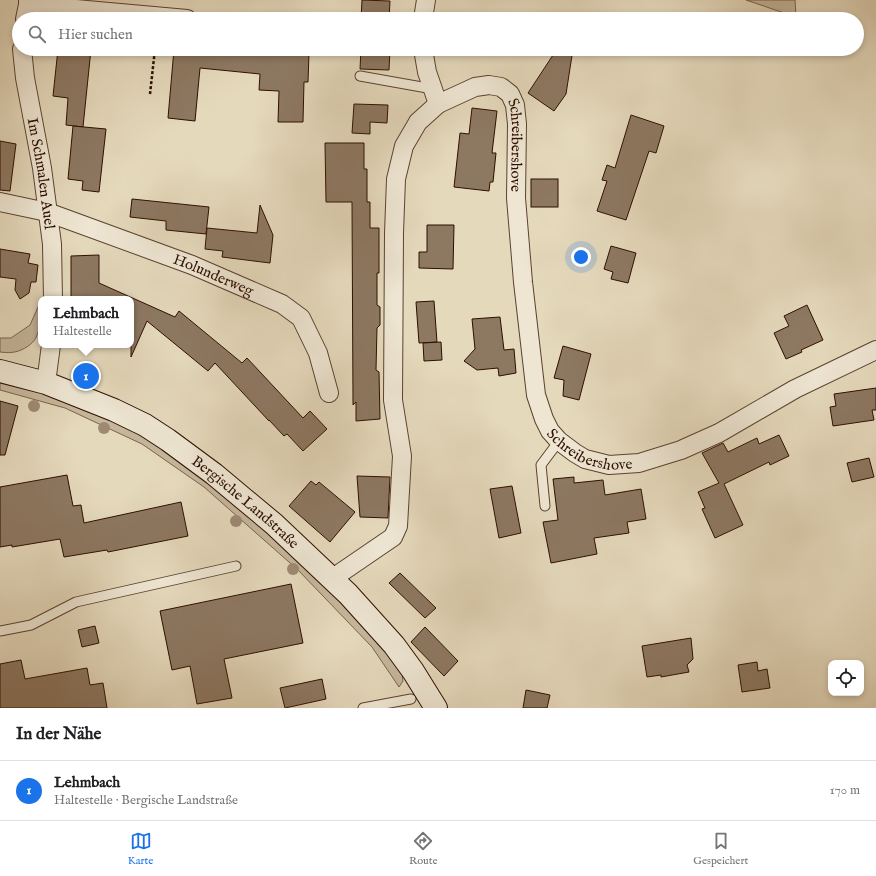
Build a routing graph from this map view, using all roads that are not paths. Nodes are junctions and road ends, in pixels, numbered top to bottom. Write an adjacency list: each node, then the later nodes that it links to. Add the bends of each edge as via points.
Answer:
1 (426, 0): 4 (street)
2 (26, 5): 3 (street)
3 (109, 12)
4 (424, 12)
5 (23, 56): 10 (street, Im Schmalen Auel)
6 (424, 56): 8 (street)
7 (360, 76): 8 (lane)
8 (436, 96): 17 (street, Schreibershove, via 489,85 501,87 510,94 515,104 516,198 536,395 547,425); 20 (street, Schreibershove, via 404,146 396,179 393,400 402,456 398,526 393,537)
9 (0, 202): 10 (street, Holunderweg)
10 (48, 212): 11 (street, Im Schmalen Auel, via 52,244); 16 (street, Holunderweg, via 192,265 282,304 301,318 318,353)
11 (53, 296)
12 (51, 348): 15 (street)
13 (876, 350): 17 (street, Schreibershove, via 795,389 719,433 681,450 639,463 609,465 585,459)
14 (0, 371): 15 (main road, Bergische Landstraße)
15 (46, 383): 20 (main road, Bergische Landstraße, via 114,410 168,440 274,524)
16 (329, 393)
17 (559, 441): 18 (lane, via 541,465)
18 (545, 506)
19 (236, 566): 21 (lane, via 76,602 31,625)
20 (332, 578): 22 (main road, Bergische Landstraße, via 394,645 413,671)
21 (0, 630)
22 (425, 700): 23 (lane); 24 (lane)
23 (363, 708)
24 (407, 708)

